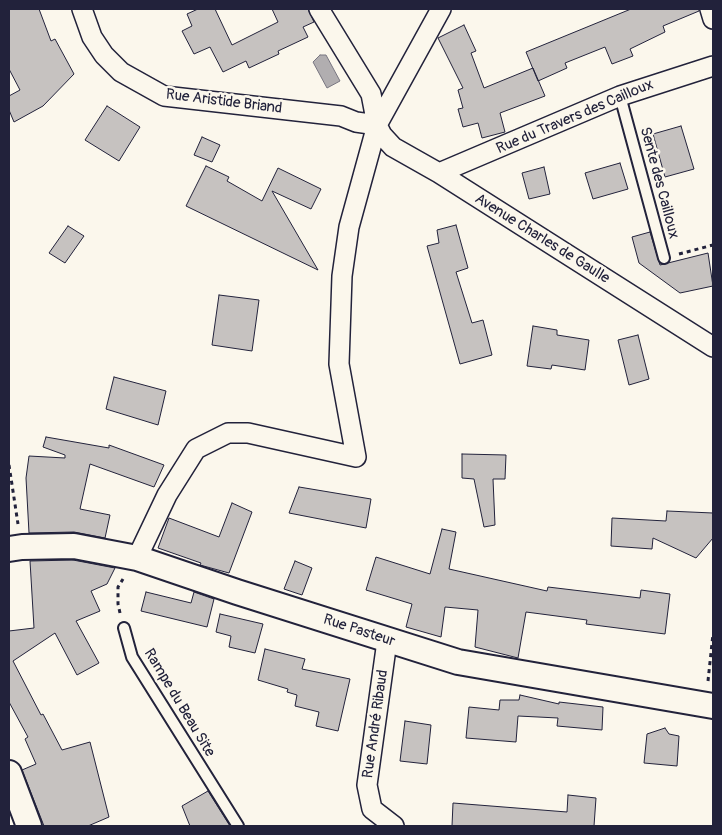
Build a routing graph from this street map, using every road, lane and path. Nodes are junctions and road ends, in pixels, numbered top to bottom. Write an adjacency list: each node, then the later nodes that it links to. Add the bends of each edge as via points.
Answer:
1 (82, 9): 8 (street, Rue Aristide Briand, via 92,36 104,54 121,72 164,96 341,116)
2 (319, 9): 8 (street, via 371,94)
3 (441, 9): 8 (street)
4 (710, 9): 5 (street)
5 (713, 19)
6 (713, 66): 7 (street, Rue du Travers des Cailloux)
7 (620, 96): 9 (street, Rue du Travers des Cailloux); 11 (lane, Sente des Cailloux)
8 (377, 125): 9 (street, Avenue Charles de Gaulle, via 393,147); 15 (street, via 349,227 342,276 339,364 356,457 248,433 228,433 196,449 167,495)
9 (439, 173): 12 (street, Avenue Charles de Gaulle)
10 (713, 245): 11 (path, Sente des Cailloux)
11 (664, 258)
12 (713, 347)
13 (9, 464): 14 (path)
14 (15, 548): 15 (street, Rue Pasteur, via 74,546)
15 (137, 558): 19 (street, Rue Pasteur)
16 (118, 587): 17 (path)
17 (124, 628): 23 (lane, Rampe du Beau Site, via 132,656)
18 (713, 634): 20 (path)
19 (387, 641): 20 (street, Rue Pasteur, via 458,662); 24 (street, Rue André Ribaud, via 367,785 372,809)
20 (709, 705)
21 (9, 773): 22 (street)
22 (28, 826)
23 (238, 826)
24 (394, 826)

